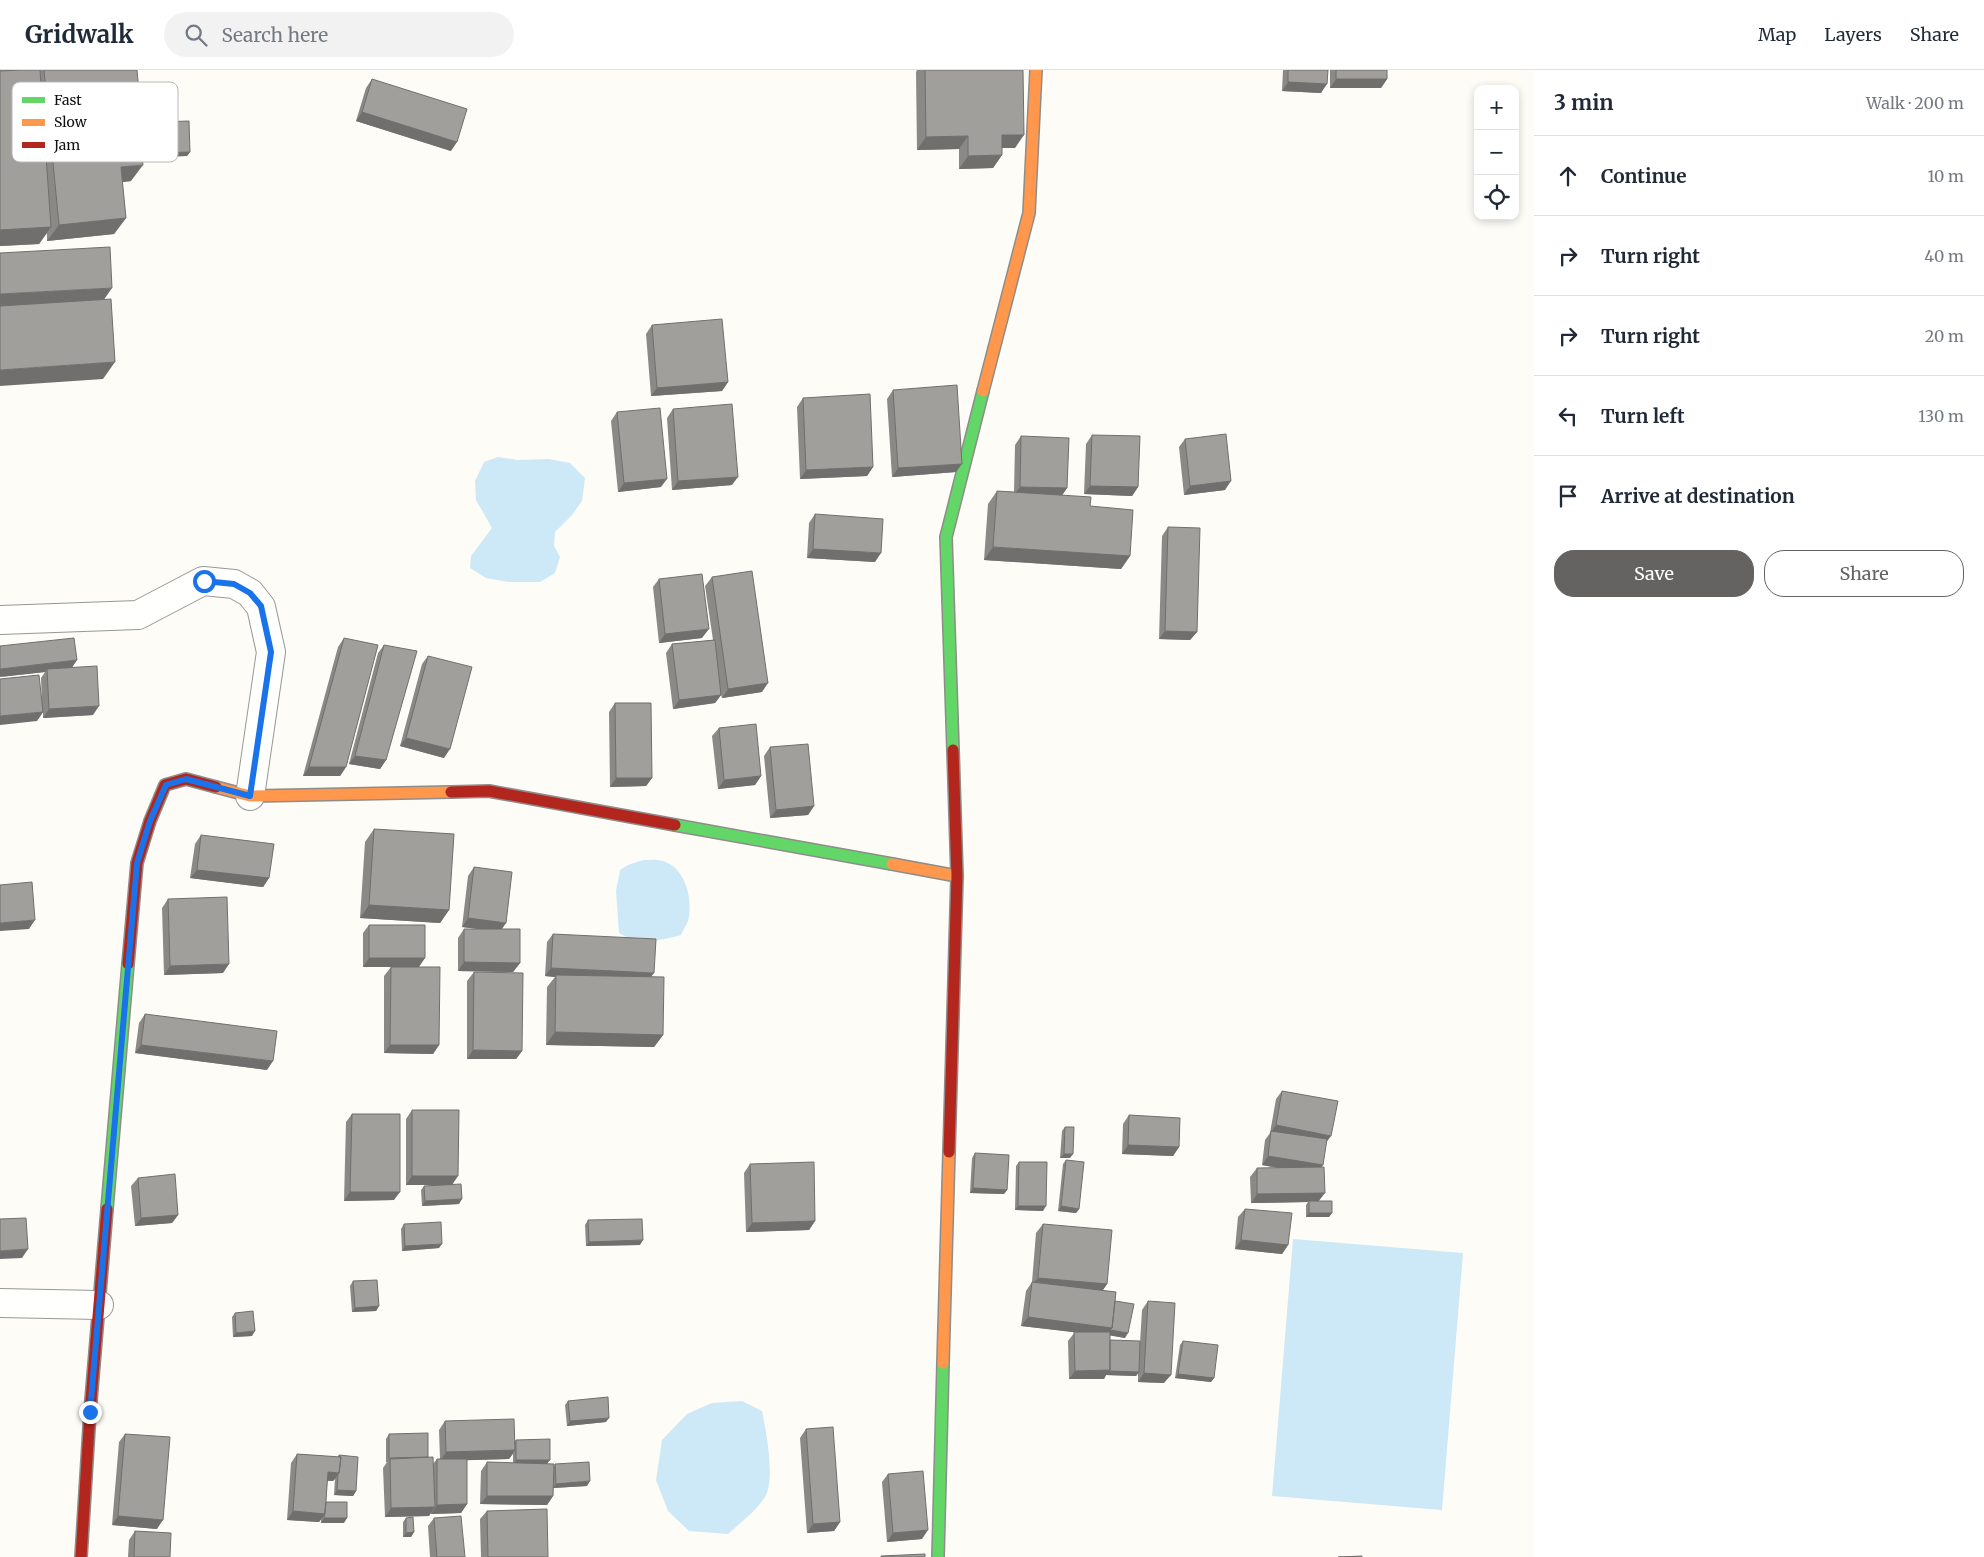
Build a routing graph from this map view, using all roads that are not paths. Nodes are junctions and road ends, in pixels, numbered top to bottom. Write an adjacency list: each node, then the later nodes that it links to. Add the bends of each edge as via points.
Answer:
1 (1036, 70): 4 (street, via 1029,213 946,537)
2 (0, 620): 3 (street, via 138,614 204,581 234,584 250,593 261,606 271,652)
3 (250, 796): 4 (street, via 489,791); 6 (street, via 186,779 166,785 137,863)
4 (957, 876): 8 (street)
5 (0, 1302): 6 (street)
6 (99, 1305): 7 (street)
7 (81, 1557)
8 (938, 1557)

